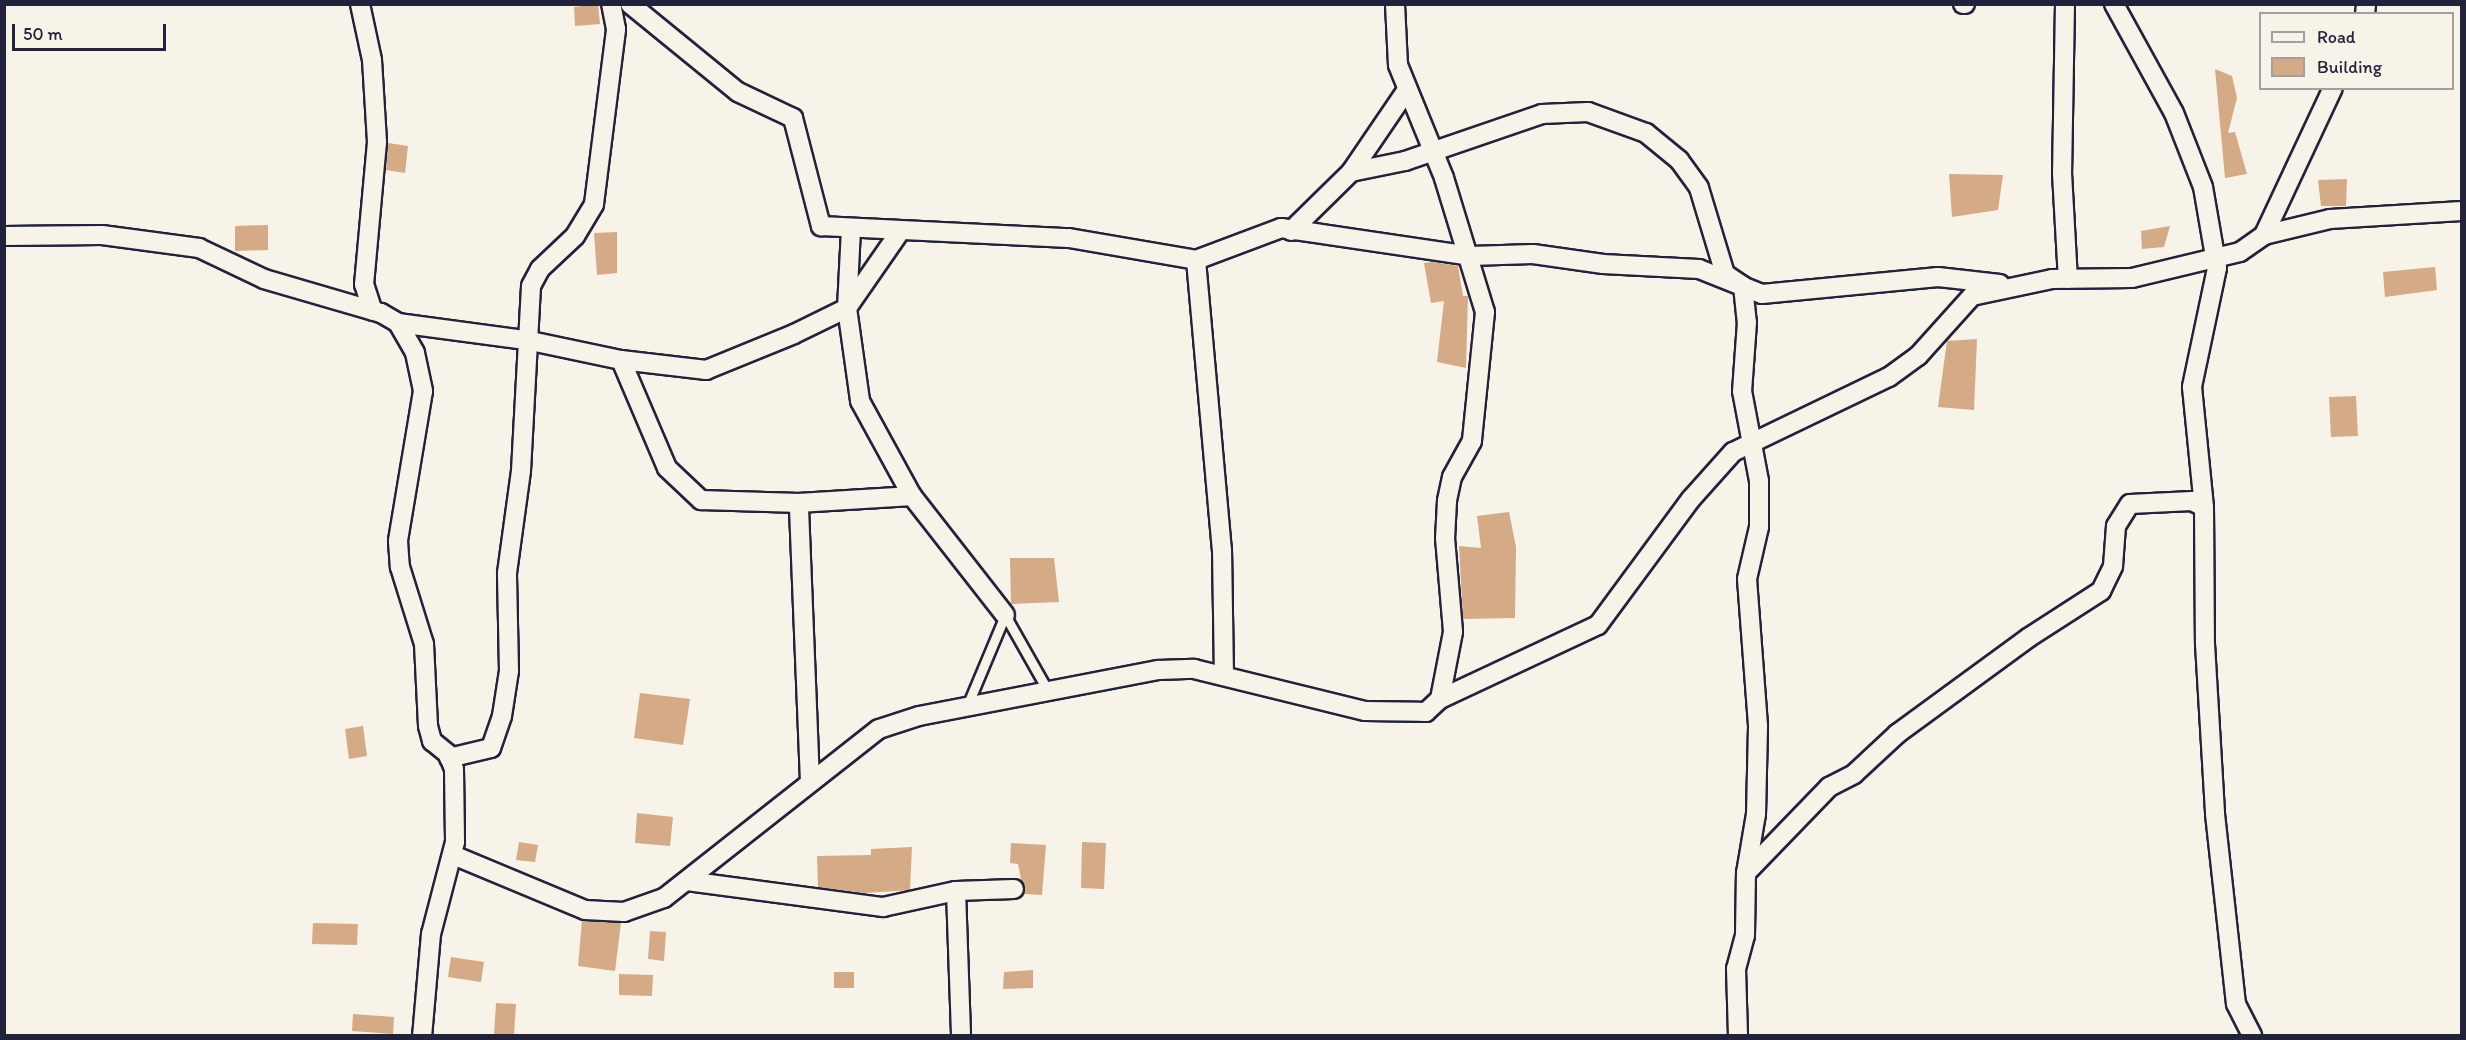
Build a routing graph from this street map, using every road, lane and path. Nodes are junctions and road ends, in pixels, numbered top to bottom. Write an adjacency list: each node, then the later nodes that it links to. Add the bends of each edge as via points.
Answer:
1 (360, 4): 21 (street, via 372,60 377,142)
2 (611, 4): 28 (street, via 616,29 594,204 575,236 540,268 531,286)
3 (630, 4): 12 (street, via 738,92 793,118 821,226)
4 (1395, 4): 8 (street, via 1398,65)
5 (2065, 4): 20 (street, via 2062,173)
6 (2114, 4): 19 (street, via 2178,123 2203,187)
7 (2332, 90): 15 (street)
8 (1406, 91): 9 (street); 10 (street)
9 (1432, 150): 10 (street); 17 (street); 22 (street, via 1542,114 1588,112 1646,133 1679,160 1699,188 1725,274)
10 (1351, 172): 13 (street)
11 (2462, 211): 15 (street, via 2331,219)
12 (851, 229): 14 (street); 25 (street)
13 (1291, 231): 17 (street); 18 (street, via 1281,228)
14 (899, 232): 18 (street, via 1069,238); 25 (street)
15 (2264, 235): 19 (street, via 2240,252)
16 (4, 236): 24 (street, via 102,236 199,248 264,279)
17 (1470, 256): 22 (street, via 1533,254 1603,264 1656,264 1699,269); 37 (street, via 1485,312 1472,441 1452,477 1447,501 1445,538 1453,632)
18 (1196, 260): 35 (street, via 1222,549)
19 (2214, 260): 20 (street, via 2132,278); 33 (street, via 2217,268 2192,387)
20 (2068, 279): 23 (street)
21 (364, 284): 24 (street); 26 (street)
22 (1743, 286): 23 (street, via 1762,294 1928,277); 30 (street, via 1748,322 1742,391)
23 (1970, 288): 30 (street, via 1918,357 1889,377)
24 (345, 303): 26 (street)
25 (847, 308): 29 (street, via 706,370); 31 (street, via 860,401)
26 (373, 311): 27 (street)
27 (398, 323): 28 (street); 39 (street, via 415,353 423,391 398,541 400,567 424,644 428,726 432,741)
28 (526, 340): 29 (street); 39 (street, via 521,471 507,573 509,671 502,716 491,748)
29 (621, 360): 32 (street, via 667,468 701,500)
30 (1751, 440): 37 (street, via 1707,479 1598,625); 42 (street, via 1759,481 1759,527 1747,579 1758,727 1756,814)
31 (912, 496): 32 (street); 34 (street)
32 (799, 503): 40 (street)
33 (2204, 507): 42 (street, via 2192,501 2130,504 2116,526 2113,566 2101,591 2028,638 1897,734 1854,774 1829,786); 49 (street, via 2205,645 2215,814 2236,1004)
34 (1005, 615): 36 (lane); 38 (lane)
35 (1224, 676): 36 (street, via 1194,669 1159,670); 37 (street, via 1365,711 1426,712)
36 (1048, 691): 38 (street)
37 (1440, 699)
38 (967, 706): 40 (street, via 879,729)
39 (449, 758): 41 (street, via 454,769)
40 (810, 782): 43 (street)
41 (453, 855): 43 (street, via 585,910 624,912 664,898); 46 (street, via 431,934)
42 (1746, 873): 48 (street, via 1745,934 1736,969)
43 (687, 881): 45 (street, via 883,907)
44 (1014, 889): 45 (street)
45 (956, 891): 47 (street)
46 (422, 1035)
47 (961, 1035)
48 (1738, 1035)
49 (2252, 1035)

